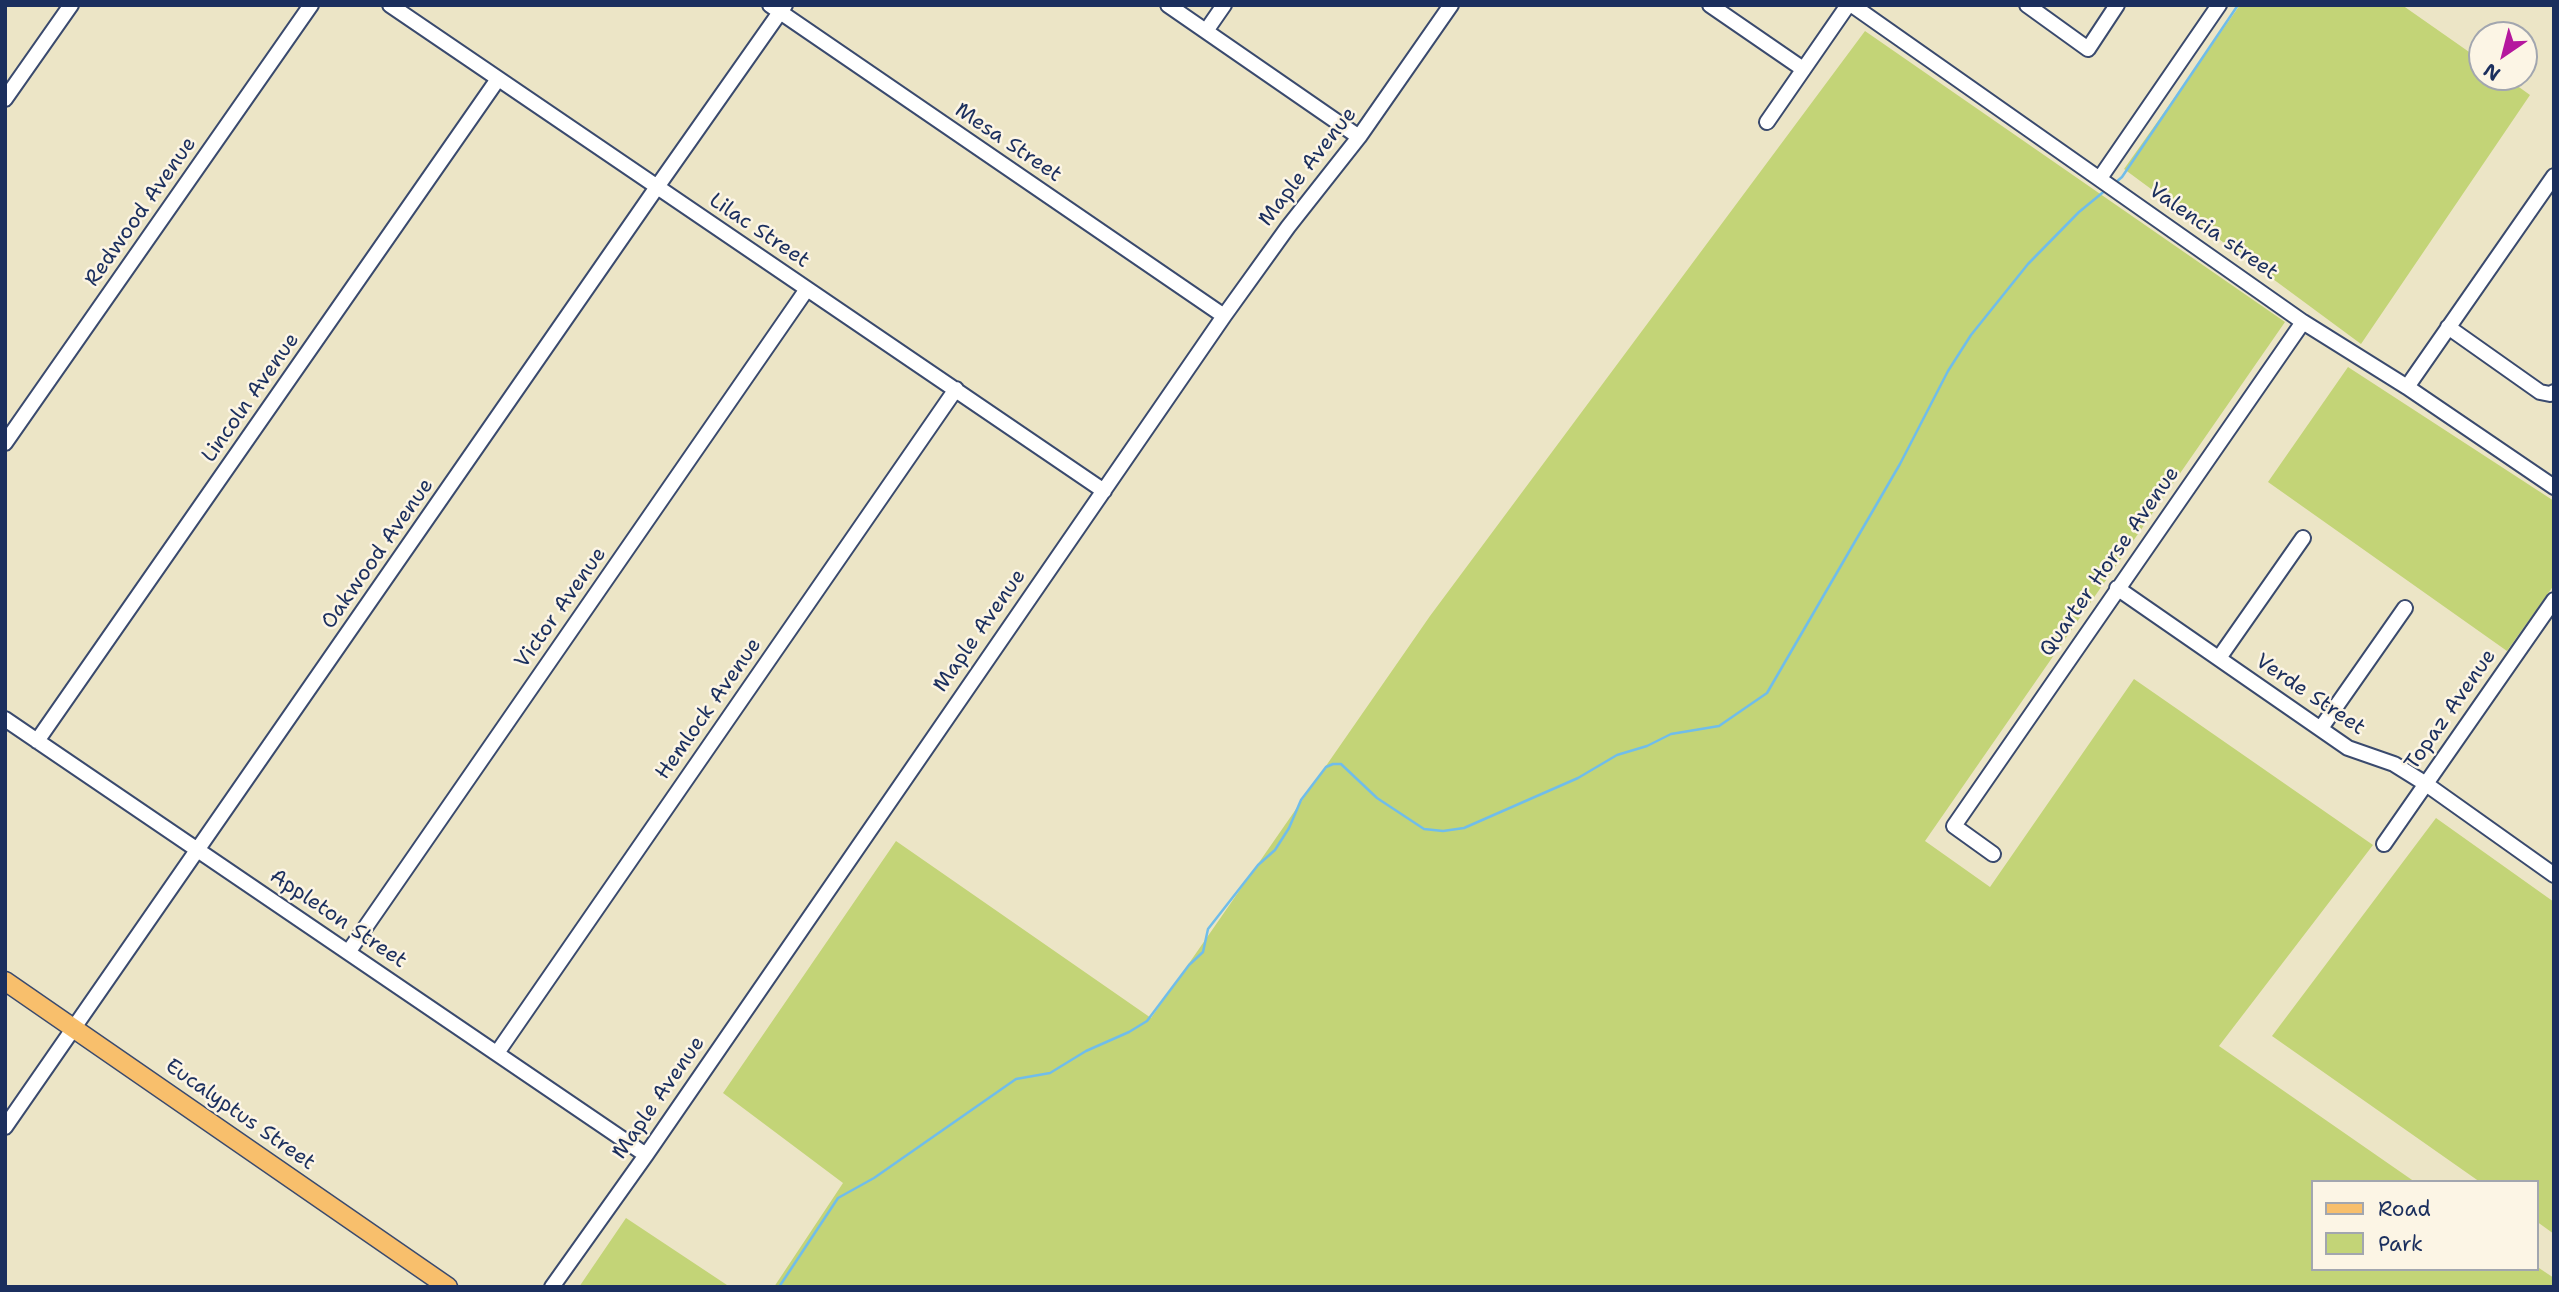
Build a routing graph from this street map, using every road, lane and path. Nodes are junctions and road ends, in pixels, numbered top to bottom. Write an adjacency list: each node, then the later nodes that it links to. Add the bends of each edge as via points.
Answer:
1 (71, 5): 16 (street)
2 (311, 5): 29 (street, Redwood Avenue)
3 (390, 5): 15 (street, Lilac Street)
4 (1168, 5): 13 (street)
5 (1224, 5): 13 (street)
6 (1451, 5): 18 (street, Maple Avenue)
7 (1710, 5): 14 (street)
8 (1850, 5): 14 (street); 20 (street, Valencia street)
9 (2027, 5): 10 (street, via 2088,49)
10 (2117, 5)
11 (2220, 5): 20 (street)
12 (778, 8): 21 (street, Oakwood Avenue); 23 (street, Mesa Street)
13 (1206, 31): 18 (street)
14 (1803, 69): 17 (street)
15 (498, 79): 21 (street, Lilac Street); 39 (street, Lincoln Avenue)
16 (5, 99)
17 (1767, 122)
18 (1359, 137): 23 (street, Maple Avenue)
19 (2554, 176): 25 (street)
20 (2100, 178): 24 (street, Valencia street)
21 (657, 187): 22 (street, Lilac Street); 42 (street, Oakwood Avenue)
22 (807, 289): 27 (street, Lilac Street); 45 (street, Victor Avenue)
23 (1224, 316): 31 (street, Maple Avenue)
24 (2303, 322): 26 (street, Valencia street); 33 (street, Quarter Horse Avenue)
25 (2448, 327): 26 (street); 28 (street, via 2540,392)
26 (2407, 387): 30 (street, Valencia street)
27 (956, 388): 31 (street, Lilac Street); 48 (street, Hemlock Avenue)
28 (2554, 392)
29 (5, 443)
30 (2554, 487)
31 (1104, 491): 50 (street, Maple Avenue)
32 (2303, 538): 36 (street)
33 (2117, 587): 36 (street, Verde Street); 43 (street, Quarter Horse Avenue, via 1954,826)
34 (2554, 600): 40 (street, Topaz Avenue)
35 (2405, 608): 38 (street)
36 (2219, 658): 38 (street, Verde Street)
37 (5, 719): 39 (street, Appleton Street)
38 (2321, 728): 40 (street, Verde Street, via 2348,748 2395,764)
39 (37, 741): 42 (street, Appleton Street)
40 (2426, 784): 41 (street, Topaz Avenue); 44 (street, Verde Street)
41 (2384, 844)
42 (199, 850): 45 (street, Appleton Street); 47 (street, Oakwood Avenue)
43 (1993, 854)
44 (2554, 875)
45 (349, 951): 48 (street, Appleton Street)
46 (5, 981): 47 (main road, Eucalyptus Street)
47 (73, 1028): 49 (street, Oakwood Avenue); 51 (main road, Eucalyptus Street)
48 (497, 1053): 50 (street, Appleton Street)
49 (5, 1127)
50 (646, 1155): 52 (street, Maple Avenue)
51 (448, 1287)
52 (552, 1287)

